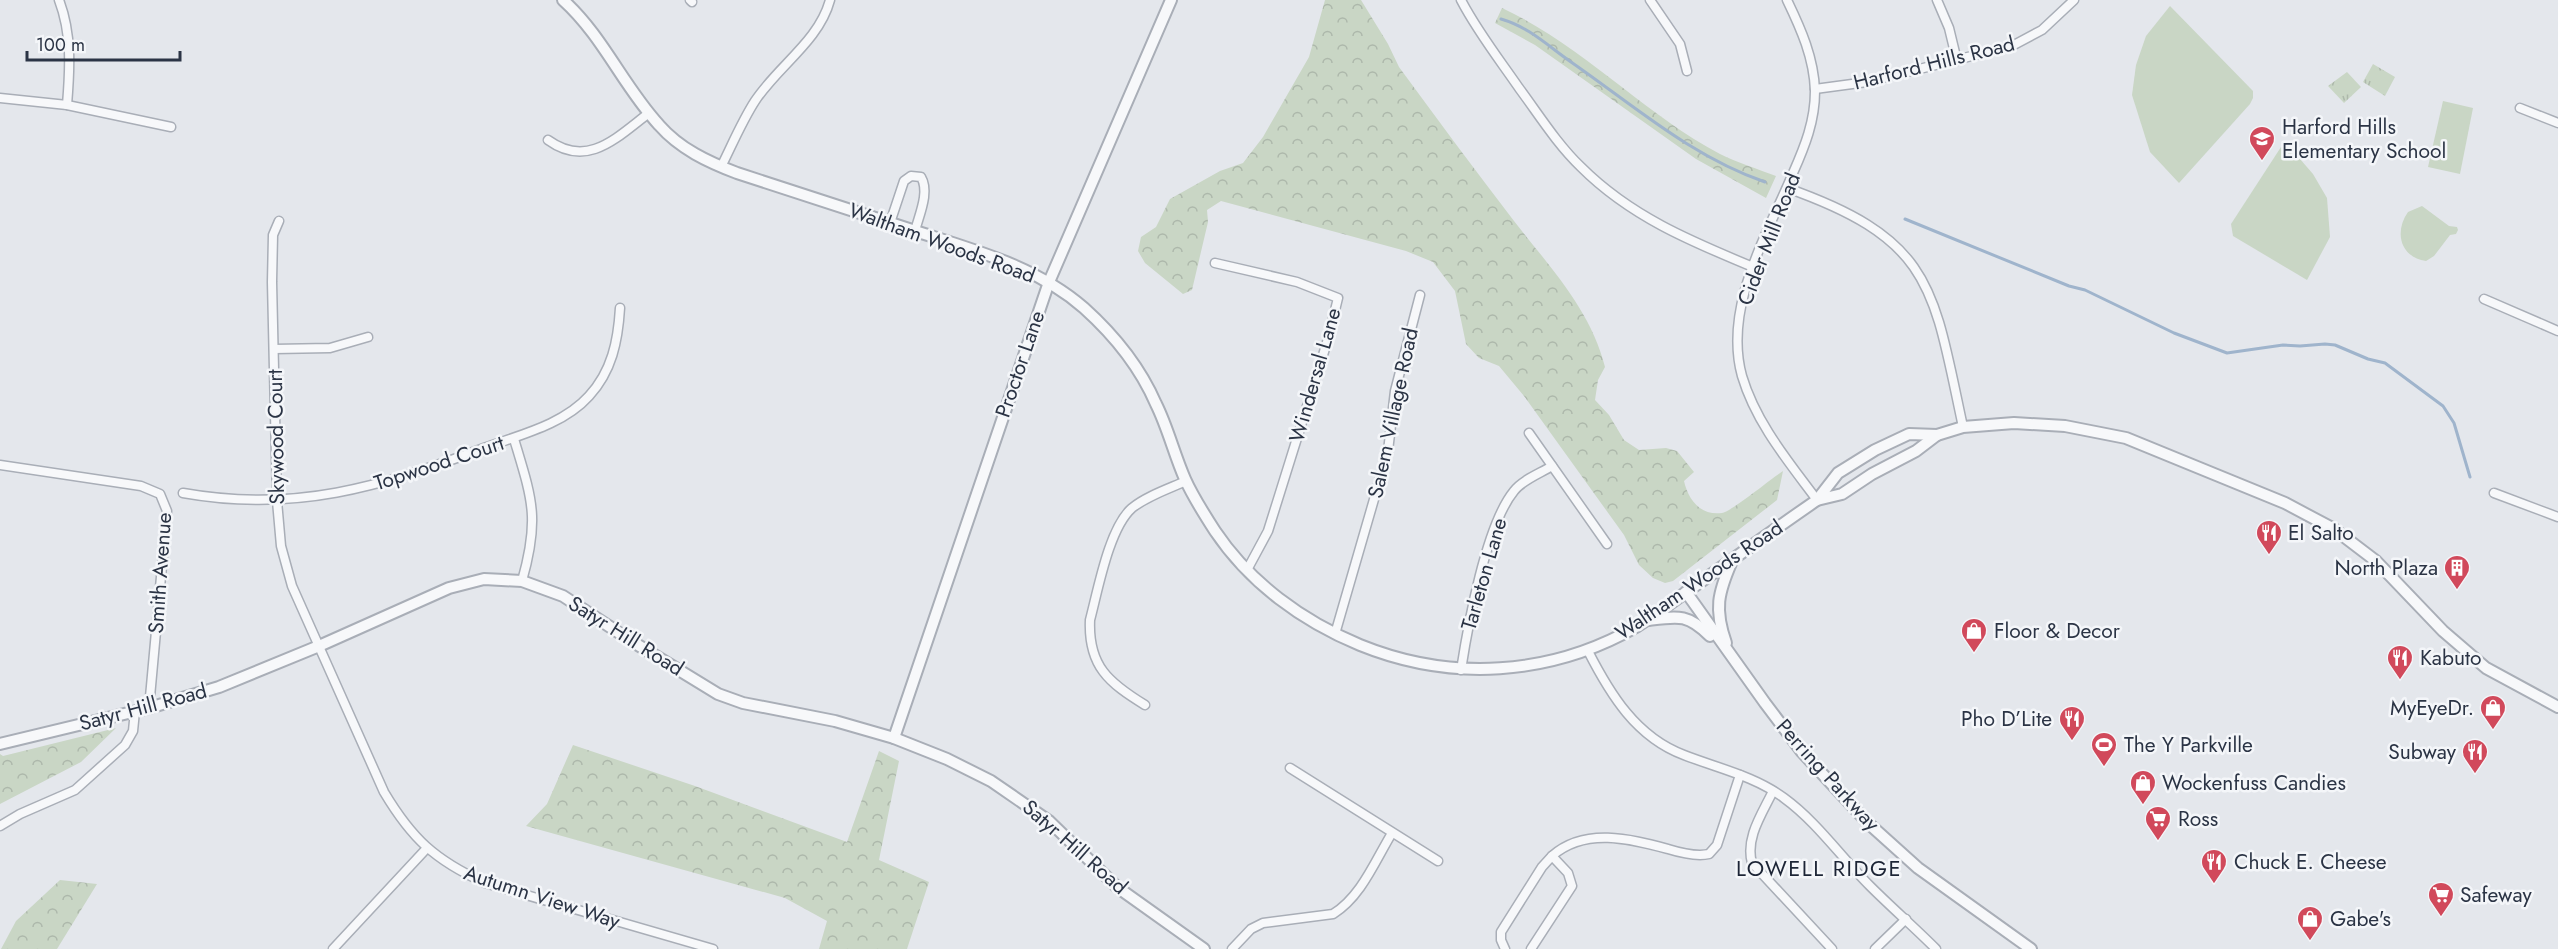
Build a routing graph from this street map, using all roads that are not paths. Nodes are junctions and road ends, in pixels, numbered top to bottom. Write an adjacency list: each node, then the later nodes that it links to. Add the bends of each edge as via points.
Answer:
1 (59, 0): 14 (street, via 66,18 71,60)
2 (563, 0): 16 (street, Waltham Woods Road, via 600,42)
3 (830, 0): 20 (street, via 814,33 756,100)
4 (1171, 0): 27 (street, Proctor Lane)
5 (1461, 0): 26 (street, via 1550,130 1592,178 1642,216)
6 (1650, 0): 11 (street, via 1680,44)
7 (1787, 0): 12 (street, Cider Mill Road, via 1807,47)
8 (1937, 0): 10 (street)
9 (2074, 0): 10 (street, Harford Hills Road, via 2058,18 2029,38)
10 (1957, 61): 12 (street, Harford Hills Road, via 1867,82)
11 (1687, 71)
12 (1815, 89): 21 (street, Cider Mill Road, via 1811,126)
13 (0, 98): 14 (street)
14 (67, 105): 18 (street)
15 (2520, 108): 17 (street)
16 (649, 113): 19 (street, via 614,140 589,152 561,149); 20 (street, Waltham Woods Road, via 687,150)
17 (2558, 123)
18 (171, 127)
19 (548, 140)
20 (722, 167): 23 (street, Waltham Woods Road)
21 (1787, 188): 26 (street, Cider Mill Road); 34 (street, via 1869,224 1911,261 1935,304)
22 (279, 221): 33 (street, Skywood Court, via 272,243)
23 (890, 223): 24 (street, Waltham Woods Road); 24 (street, via 904,181 911,176 921,177 925,193)
24 (915, 231): 27 (street, Waltham Woods Road, via 1002,260)
25 (1215, 262): 48 (street, Windersal Lane, via 1297,282 1338,297 1268,531)
26 (1753, 267): 43 (street, Cider Mill Road, via 1738,325 1737,351 1742,374 1758,416)
27 (1049, 282): 40 (street, Waltham Woods Road, via 1101,324 1132,362 1155,400); 61 (street, Proctor Lane)
28 (1420, 295): 52 (street, Salem Village Road, via 1395,391 1389,451)
29 (2484, 299): 31 (street)
30 (620, 308): 37 (street, Topwood Court, via 614,354 589,396 554,421)
31 (2558, 331)
32 (368, 337): 33 (street, via 330,348)
33 (274, 349): 44 (street, Skywood Court)
34 (1963, 427): 36 (street, Waltham Woods Road); 58 (street, Waltham Woods Road, via 2014,423 2099,431 2142,442 2303,511 2376,561 2459,647 2486,668)
35 (1528, 433): 39 (street)
36 (1937, 435): 43 (street, Waltham Woods Road, via 1842,494); 43 (street, Waltham Woods Road, via 1909,434 1875,450 1838,473)
37 (514, 438): 44 (street, Topwood Court, via 376,485); 49 (street, via 534,518)
38 (0, 465): 59 (street, Smith Avenue, via 141,486 160,494 167,511)
39 (1552, 466): 46 (street); 56 (street, Tarleton Lane, via 1515,488 1502,508 1470,618)
40 (1186, 481): 48 (street, Waltham Woods Road, via 1217,535); 57 (street, via 1132,508 1121,521 1090,620 1097,665 1117,688)
41 (183, 493): 44 (street, Topwood Court, via 229,500)
42 (2494, 493): 45 (street)
43 (1817, 500): 47 (street, Waltham Woods Road)
44 (277, 501): 53 (street, Skywood Court, via 285,566)
45 (2558, 517)
46 (1607, 544)
47 (1733, 558): 50 (street, Waltham Woods Road); 55 (street, via 1717,603)
48 (1247, 570): 52 (street, Waltham Woods Road, via 1292,608)
49 (522, 581): 53 (street, Satyr Hill Road, via 484,579 449,588); 61 (street, Satyr Hill Road, via 563,596 718,694)
50 (1686, 592): 51 (street, Waltham Woods Road); 55 (street, Perring Parkway)
51 (1647, 620): 54 (street, Waltham Woods Road); 55 (street, via 1674,616 1690,619)
52 (1335, 634): 56 (street, Waltham Woods Road, via 1394,657)
53 (319, 646): 59 (street, Satyr Hill Road, via 219,687); 68 (street, Autumn View Way, via 384,792 402,821)
54 (1588, 651): 56 (street, Waltham Woods Road, via 1515,668); 64 (street, via 1610,691 1638,727 1673,751)
55 (1730, 655): 81 (street, Perring Parkway, via 1802,752 1868,823 1918,868)
56 (1461, 670)
57 (1145, 705)
58 (2558, 707)
59 (149, 708): 60 (street, Satyr Hill Road)
60 (135, 711): 62 (street, Satyr Hill Road); 66 (street, via 133,731 125,745 75,790)
61 (894, 738): 74 (street, Satyr Hill Road, via 968,769 1016,796 1070,840 1117,886)
62 (0, 744)
63 (1290, 768): 67 (street)
64 (1740, 775): 65 (street); 69 (street, via 1717,845 1710,854 1603,837 1566,845)
65 (1773, 791): 71 (street, via 1811,822); 78 (street, via 1750,842 1752,863)
66 (0, 826)
67 (1392, 833): 70 (street); 75 (street, via 1352,899 1342,908 1333,914 1263,923 1251,929)
68 (427, 848): 72 (street); 73 (street, Autumn View Way, via 455,869 485,883)
69 (1552, 856): 76 (street, via 1501,932); 77 (street, via 1568,873 1572,886)
70 (1438, 861)
71 (1906, 919): 79 (street); 80 (street)
72 (333, 949)
73 (713, 949)
74 (1204, 949)
75 (1232, 949)
76 (1505, 949)
77 (1531, 949)
78 (1832, 949)
79 (1875, 949)
80 (1936, 949)
81 (2031, 949)

